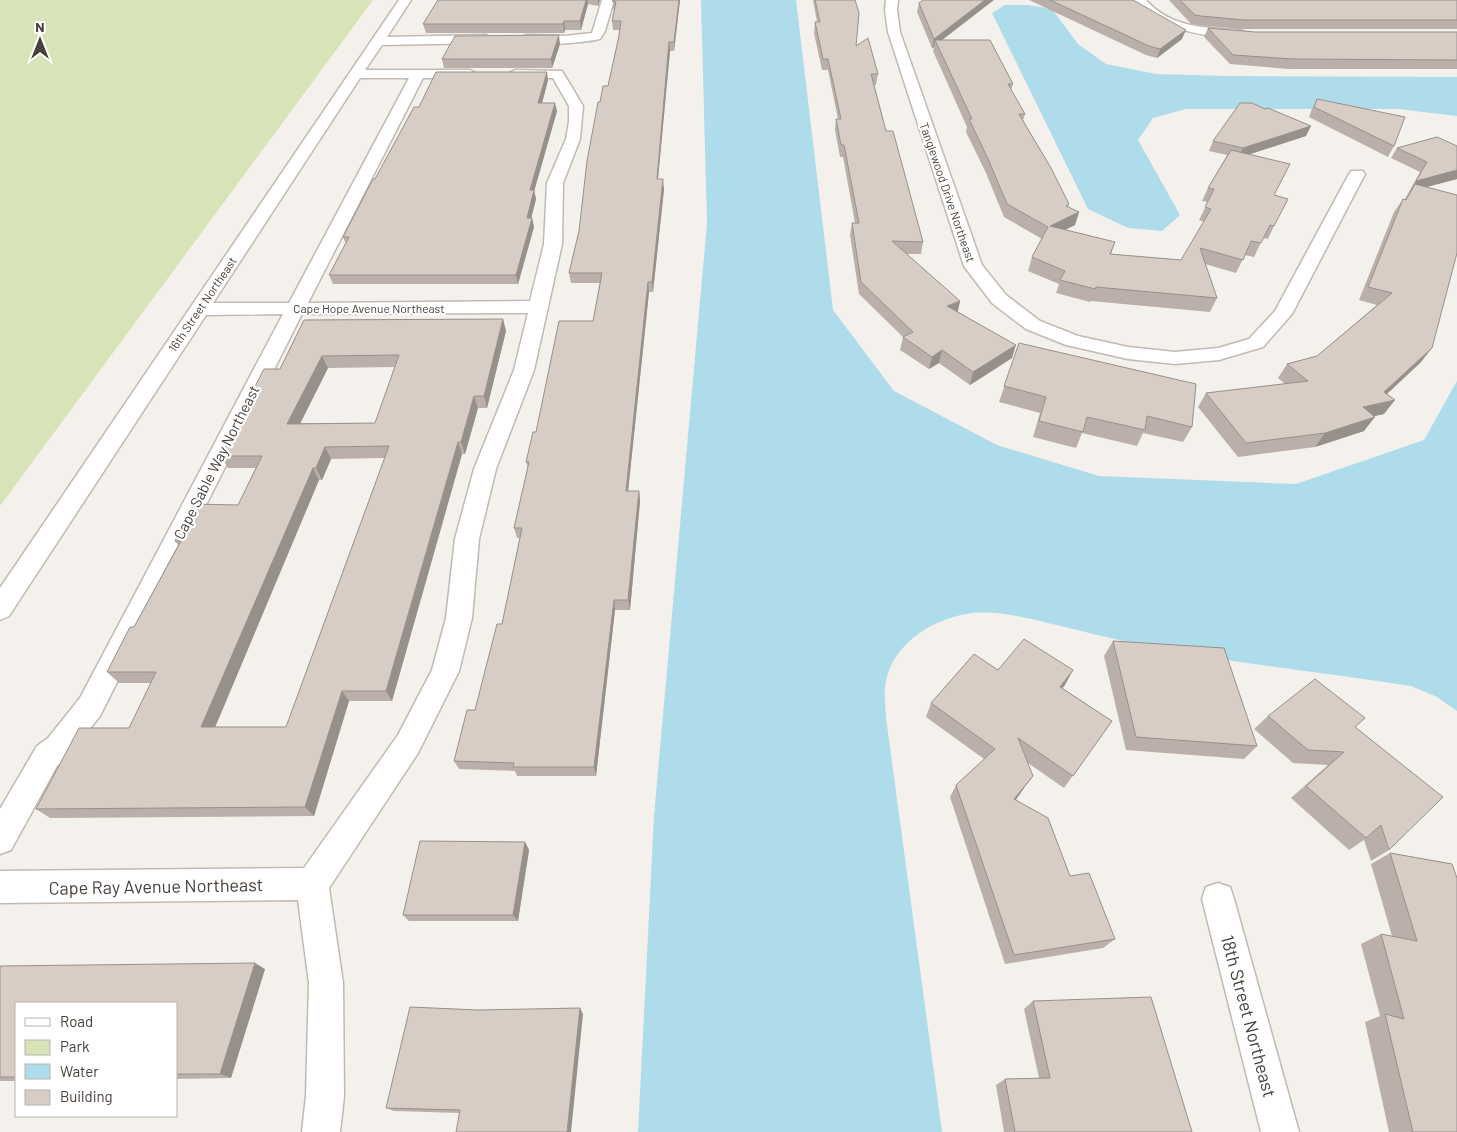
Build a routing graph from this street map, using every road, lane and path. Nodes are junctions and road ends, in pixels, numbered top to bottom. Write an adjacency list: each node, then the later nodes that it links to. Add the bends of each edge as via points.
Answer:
1 (405, 0): 8 (street, 16th Street Northeast)
2 (608, 0): 7 (street, via 596,36 565,40)
3 (892, 0): 11 (street, Tanglewood Drive Northeast, via 894,32 973,266 999,299 1032,325 1074,342 1175,358 1219,354 1256,344 1283,314)
4 (1140, 0): 5 (street, via 1156,17 1173,24 1221,33)
5 (1258, 35)
6 (496, 38): 8 (street)
7 (516, 39)
8 (376, 41): 9 (street, 16th Street Northeast)
9 (355, 74): 10 (street); 14 (street, 16th Street Northeast)
10 (418, 74): 12 (street, via 557,74 576,106 573,139 555,183 553,244); 13 (street, Cape Sable Way Northeast)
11 (1357, 174)
12 (538, 307): 13 (street, Cape Hope Avenue Northeast); 17 (street, via 524,370 485,469 468,539 459,618 445,671 408,744)
13 (296, 308): 14 (street, Cape Hope Avenue Northeast); 16 (street, Cape Sable Way Northeast, via 90,707 47,756)
14 (200, 309): 15 (street, 16th Street Northeast)
15 (0, 609)
16 (0, 840)
17 (312, 884): 18 (street, Cape Ray Avenue Northeast); 20 (street, via 326,982 325,1096)
18 (0, 888)
19 (1218, 899): 21 (street, 18th Street Northeast)
20 (321, 1132)
21 (1280, 1132)

